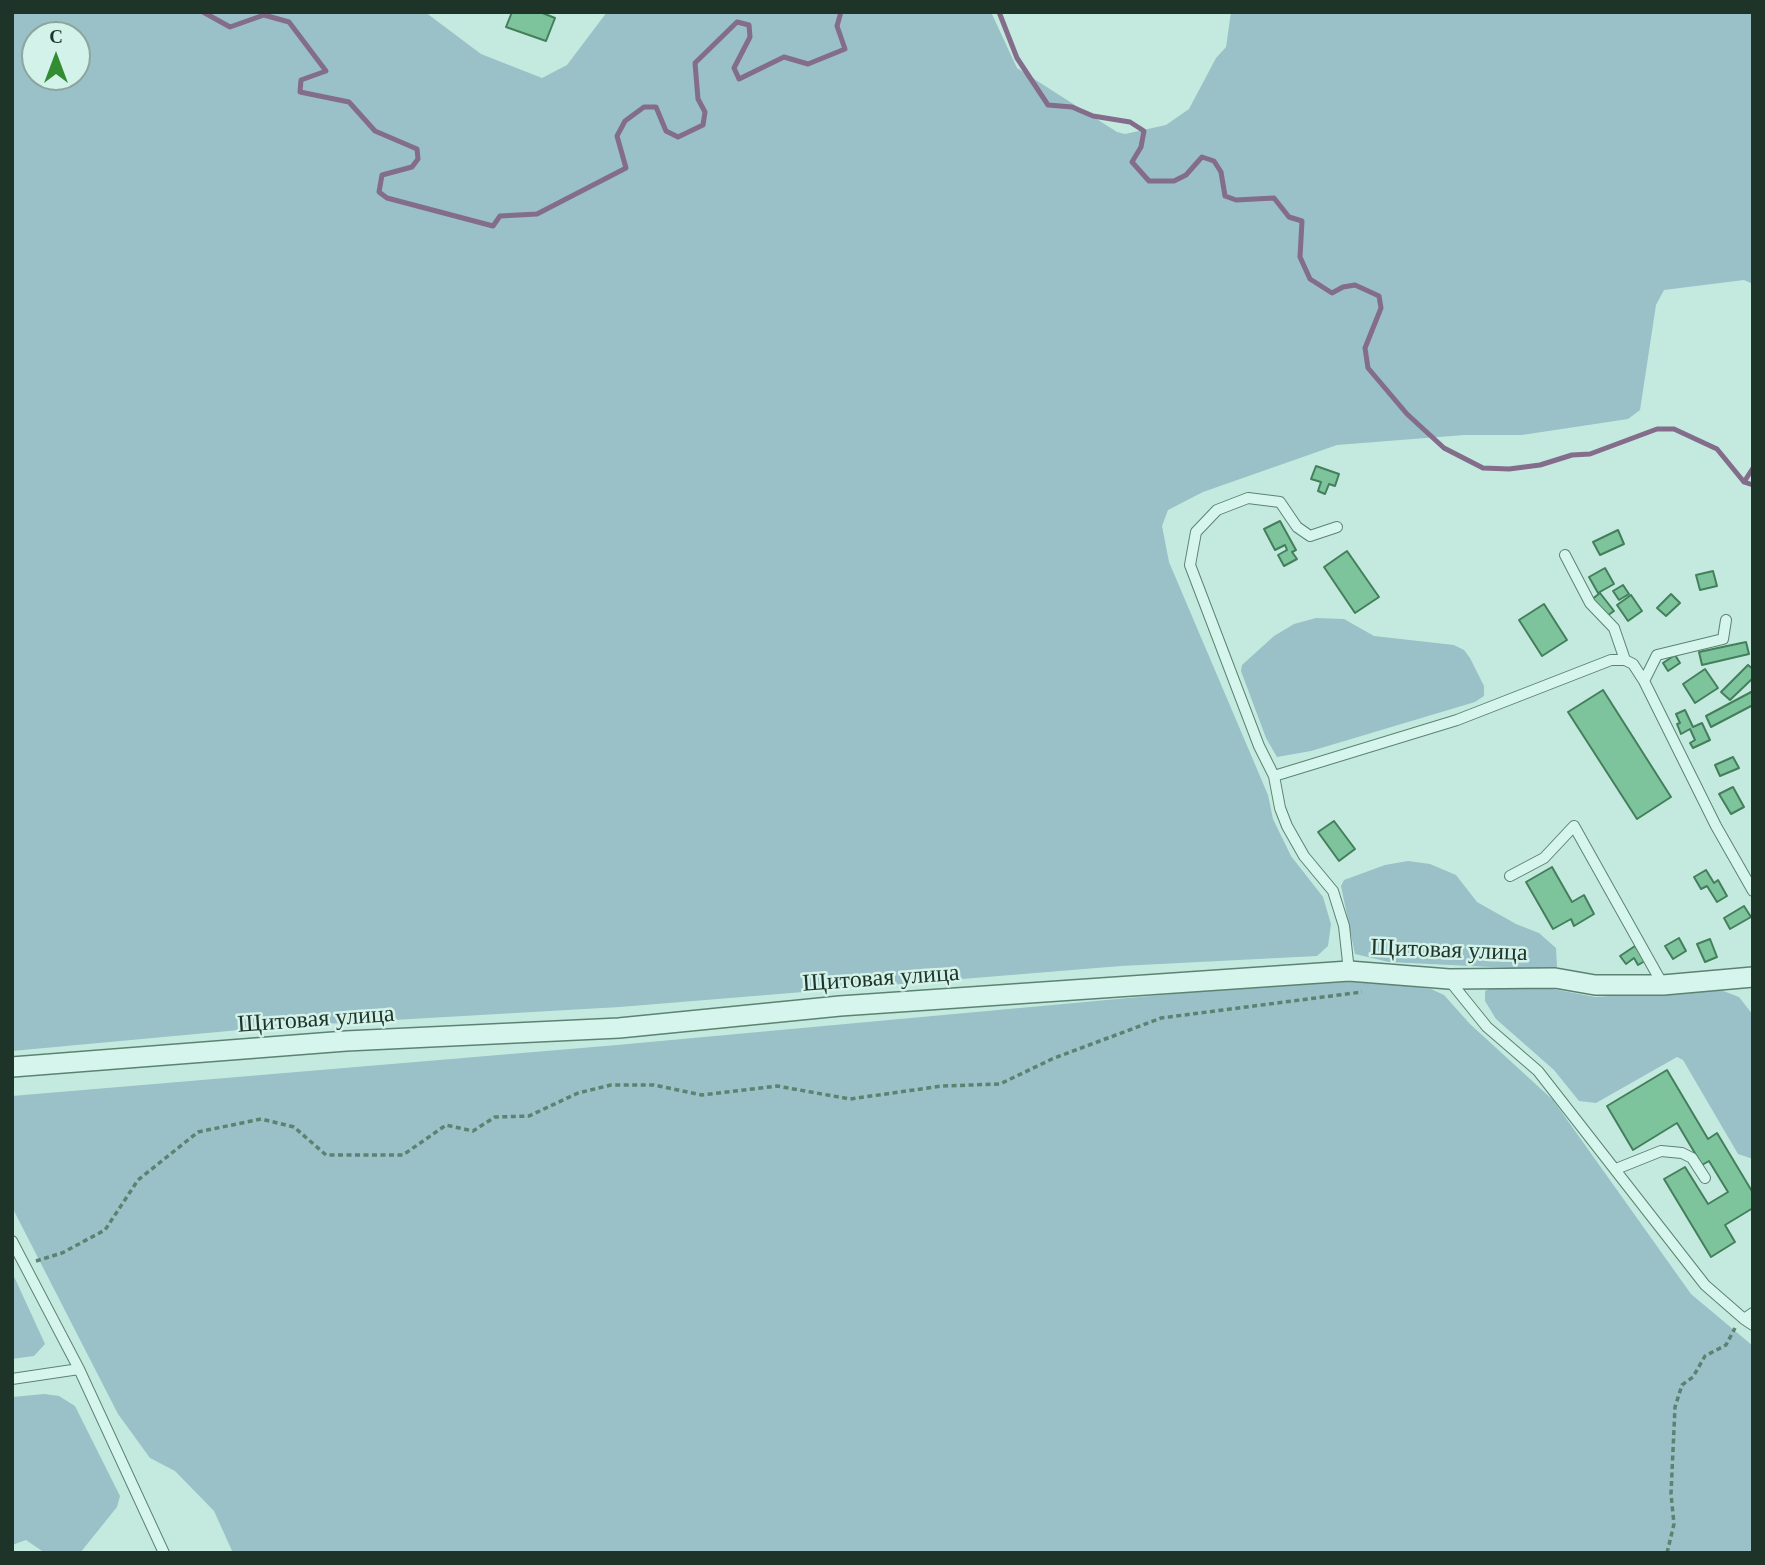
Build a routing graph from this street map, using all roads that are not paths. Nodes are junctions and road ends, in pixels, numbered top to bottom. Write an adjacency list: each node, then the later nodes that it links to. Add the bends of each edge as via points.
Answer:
1 (1338, 527): 6 (lane, via 1310,536 1297,527 1280,502 1248,498 1217,510 1196,532 1190,565)
2 (1564, 555): 4 (lane, via 1590,603 1614,628)
3 (1726, 620): 5 (lane, via 1723,639 1657,655)
4 (1625, 660): 5 (lane); 6 (lane, via 1611,660 1457,720)
5 (1644, 681): 8 (lane)
6 (1274, 776): 9 (lane, via 1287,826 1333,891 1344,926)
7 (1510, 876): 12 (lane, via 1544,858 1574,827)
8 (1753, 891)
9 (1349, 971): 10 (street, Щитовая улица); 13 (street, Щитовая улица, via 840,1006 619,1028 346,1041)
10 (1449, 979): 12 (street, Щитовая улица, via 1555,978 1595,985); 14 (lane, via 1487,1027 1538,1071)
11 (1751, 980): 12 (street, Щитовая улица)
12 (1663, 985)
13 (12, 1067)
14 (1616, 1168): 15 (lane, via 1661,1151 1682,1153 1692,1158); 17 (lane, via 1705,1285)
15 (1705, 1178)
16 (12, 1241): 18 (lane)
17 (1750, 1319)
18 (79, 1369): 19 (lane); 20 (lane)
19 (12, 1379)
20 (164, 1553)

